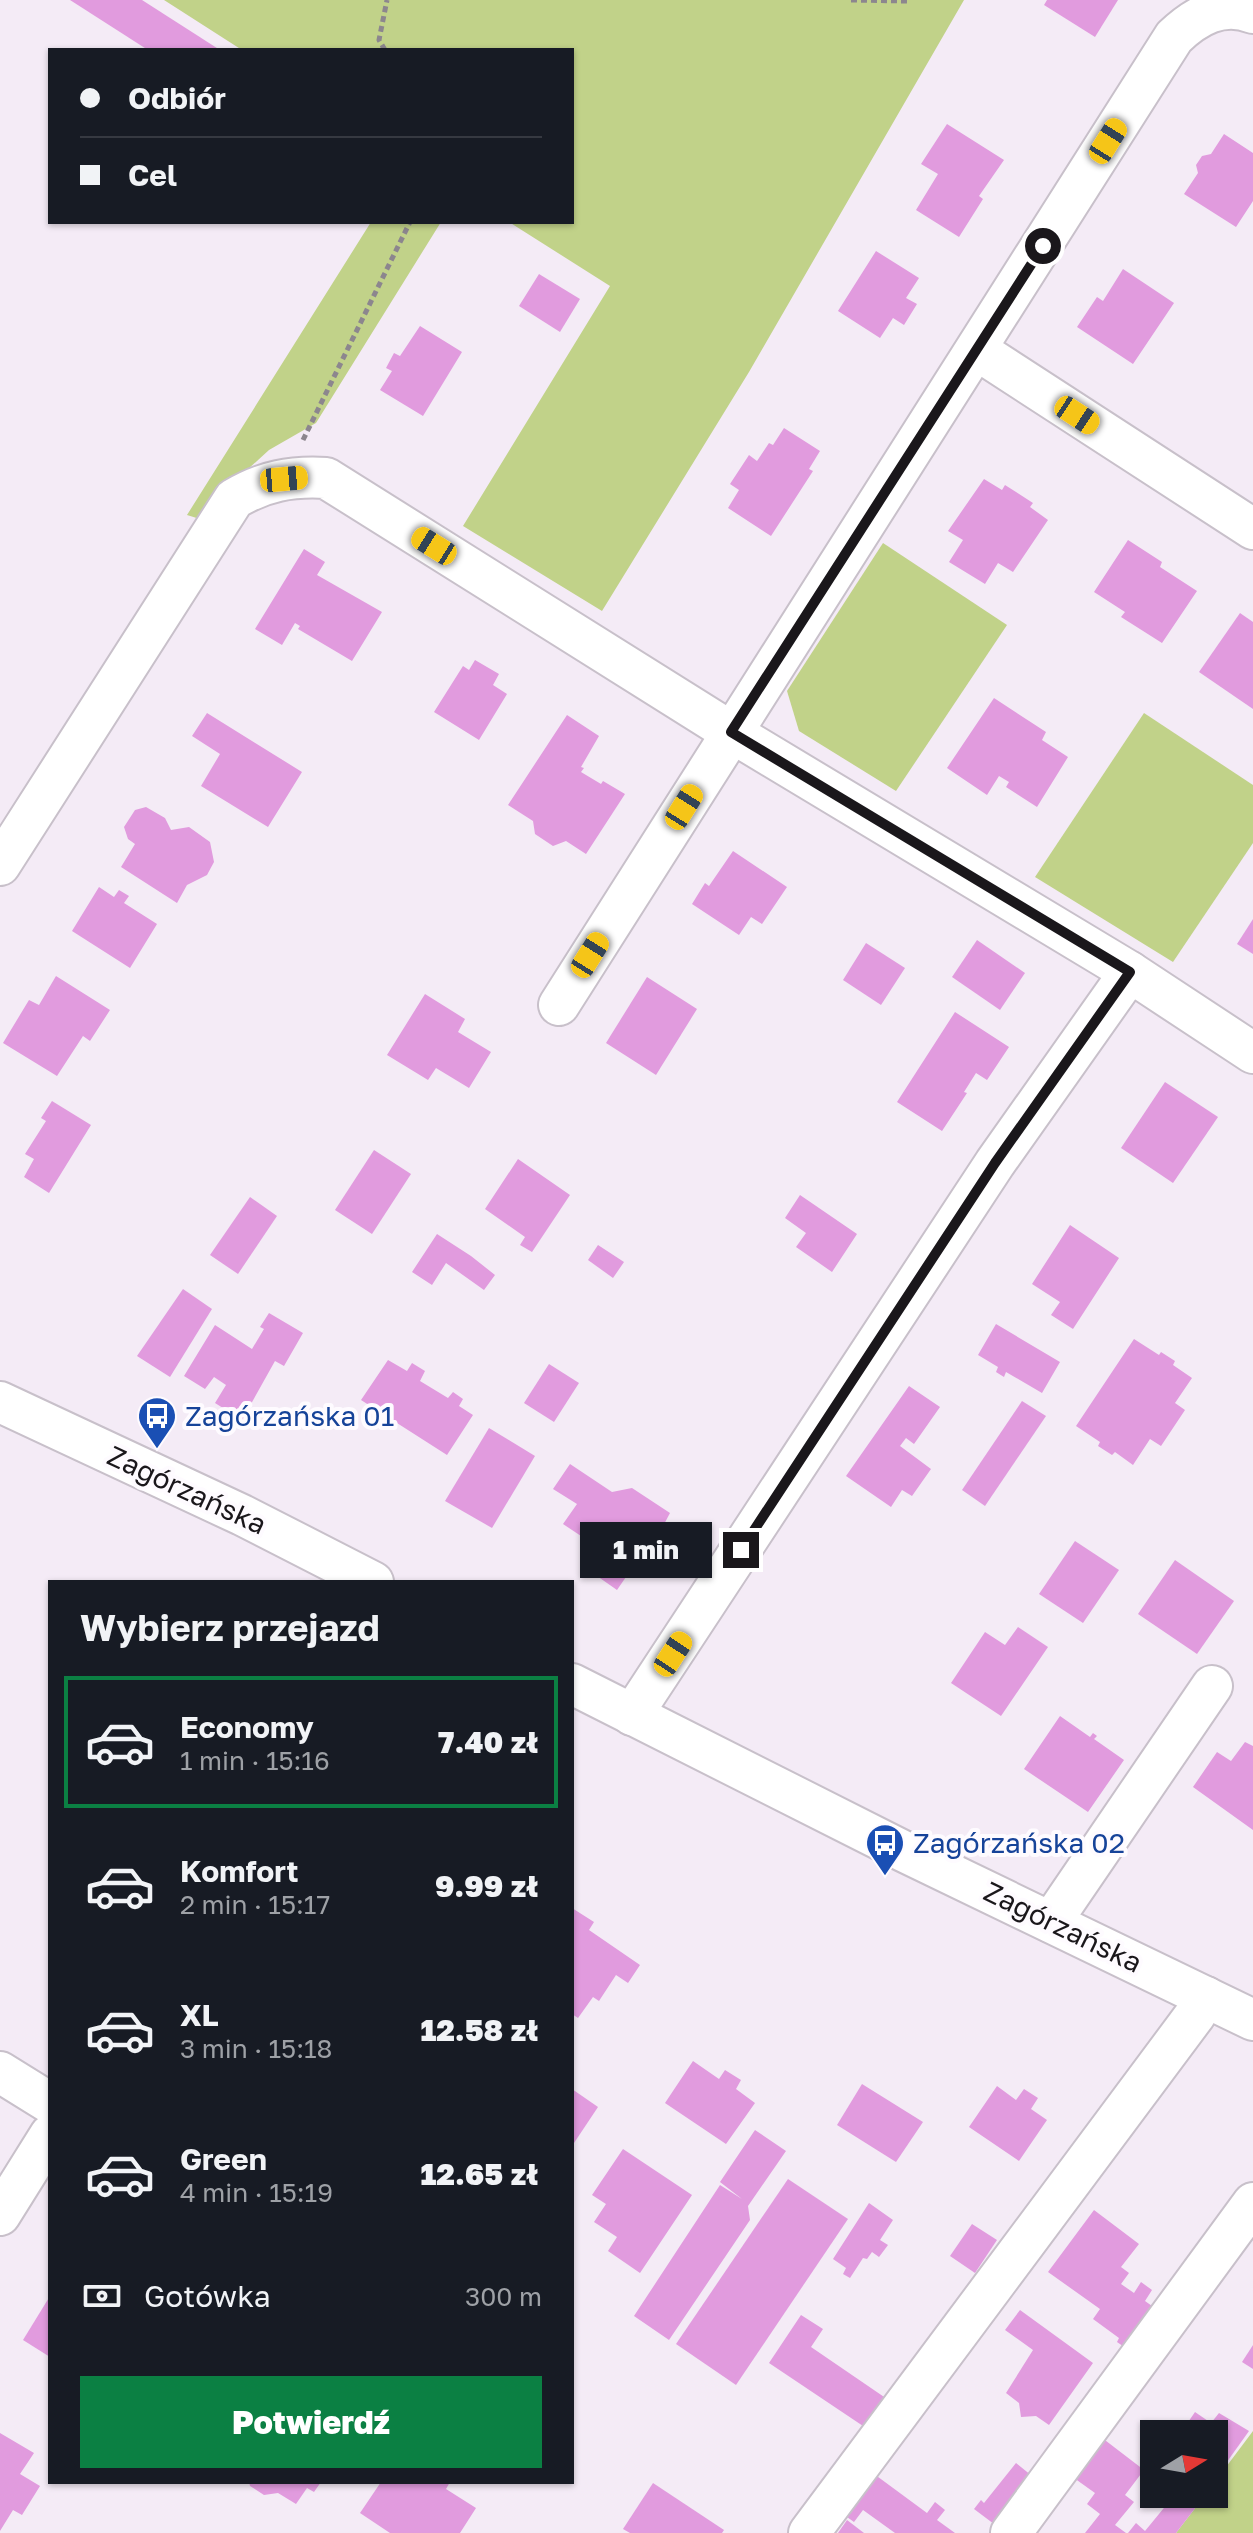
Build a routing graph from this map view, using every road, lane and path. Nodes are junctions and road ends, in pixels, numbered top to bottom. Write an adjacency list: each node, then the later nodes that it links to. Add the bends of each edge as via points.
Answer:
1 (387, 0): 5 (path, via 379,40)
2 (851, 0): 3 (path)
3 (907, 1)
4 (1252, 12): 7 (street, via 1216,10 1191,21 1174,37)
5 (384, 48)
6 (409, 224): 8 (path)
7 (977, 350): 9 (street); 10 (street)
8 (284, 479): 10 (street, via 326,478); 11 (street, via 255,486 234,499)
9 (1253, 529)
10 (731, 732): 12 (street); 13 (street)
11 (0, 865)
12 (1130, 972): 14 (street); 19 (street, via 995,1163)
13 (559, 1005)
14 (1253, 1053)
15 (0, 1402): 16 (street, Zagórzańska)
16 (369, 1580)
17 (574, 1685): 19 (street, Zagórzańska)
18 (1212, 1686): 20 (street)
19 (632, 1715): 20 (street, Zagórzańska)
20 (1051, 1922): 21 (street, Zagórzańska)
21 (1206, 1997): 22 (street, Zagórzańska); 28 (street)
22 (1253, 2020)
23 (0, 2072): 24 (street)
24 (48, 2102)
25 (48, 2138): 27 (street)
26 (1253, 2203): 29 (street)
27 (0, 2215)
28 (809, 2533)
29 (1011, 2533)

